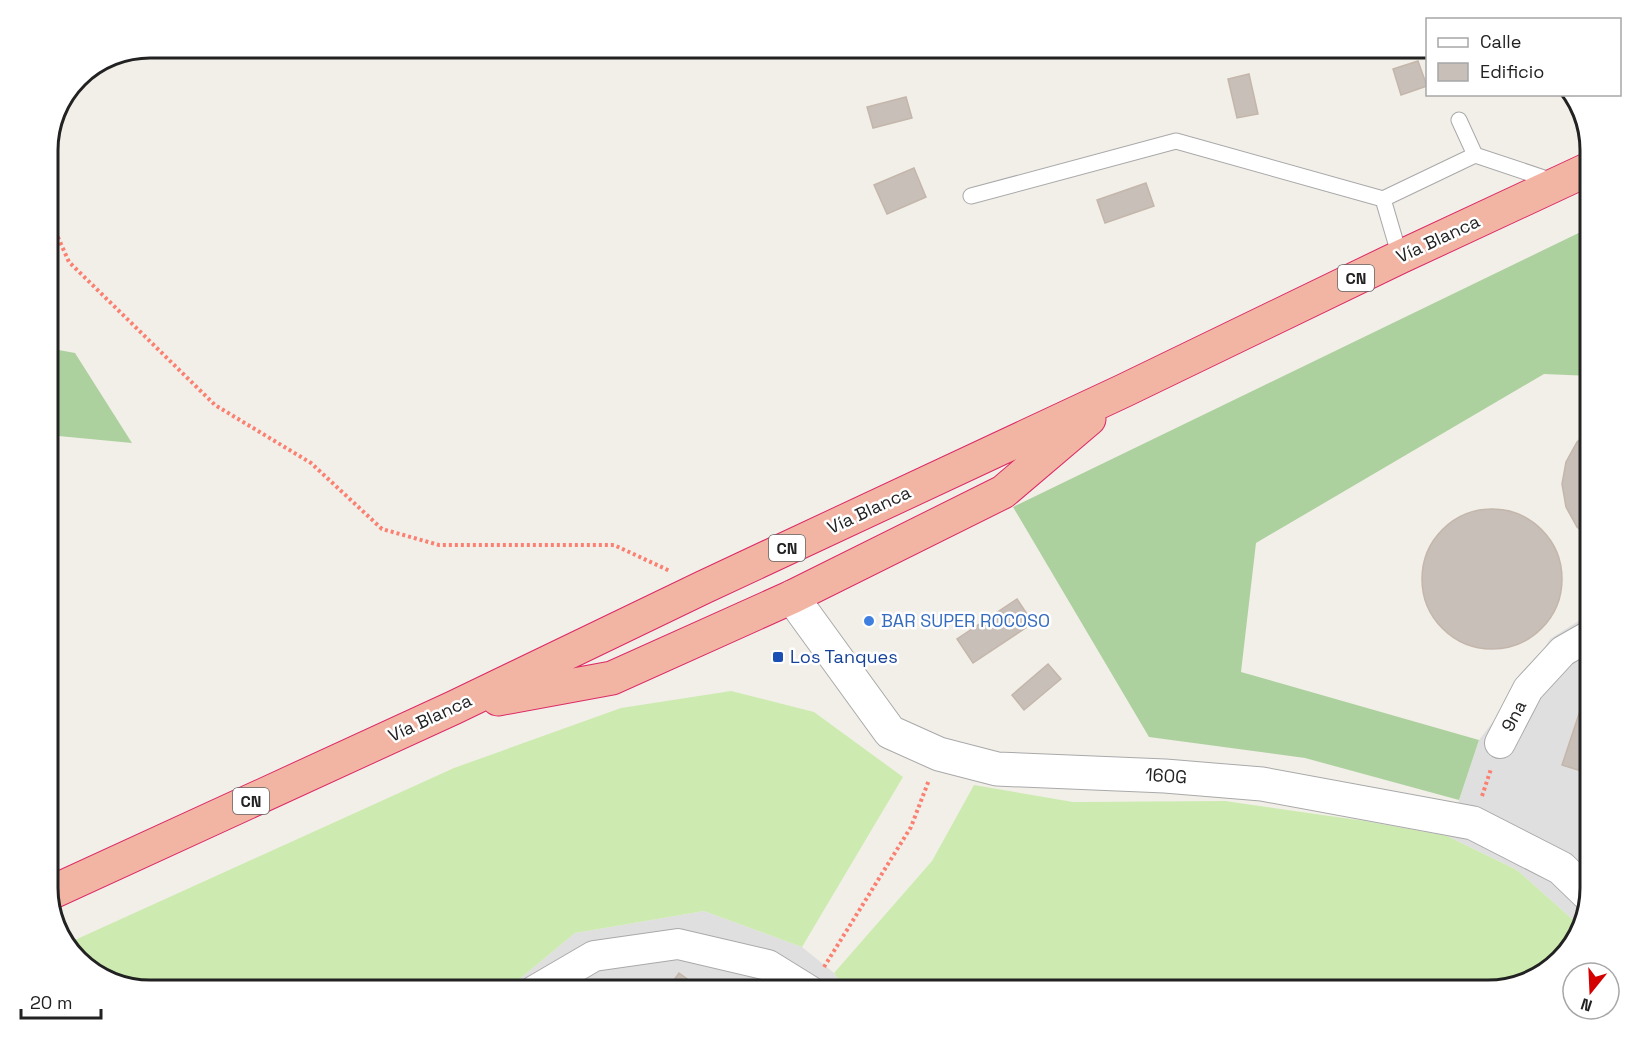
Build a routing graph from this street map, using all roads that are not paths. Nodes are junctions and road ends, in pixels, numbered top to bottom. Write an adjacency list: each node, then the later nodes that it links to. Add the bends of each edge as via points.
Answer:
1 (1459, 120): 2 (lane)
2 (1475, 155): 4 (lane); 6 (lane)
3 (1580, 173): 4 (highway, Vía Blanca / CN)
4 (1559, 183): 7 (highway, Vía Blanca / CN)
5 (971, 196): 6 (lane, via 1176,141)
6 (1383, 199): 7 (lane)
7 (1400, 257): 8 (highway, Vía Blanca / CN)
8 (1123, 391): 9 (highway, via 1003,492); 11 (highway, Vía Blanca / CN)
9 (792, 597): 11 (highway, via 612,678); 13 (street, 160G, via 890,732 939,754 997,769 1262,784 1473,823 1561,868)
10 (1580, 641): 12 (street, 9na, via 1563,651 1528,690)
11 (453, 708): 14 (highway, Vía Blanca / CN)
12 (1500, 743)
13 (1580, 886)
14 (59, 889)
15 (553, 980): 16 (street, via 594,956 678,944 768,965)
16 (793, 980)

